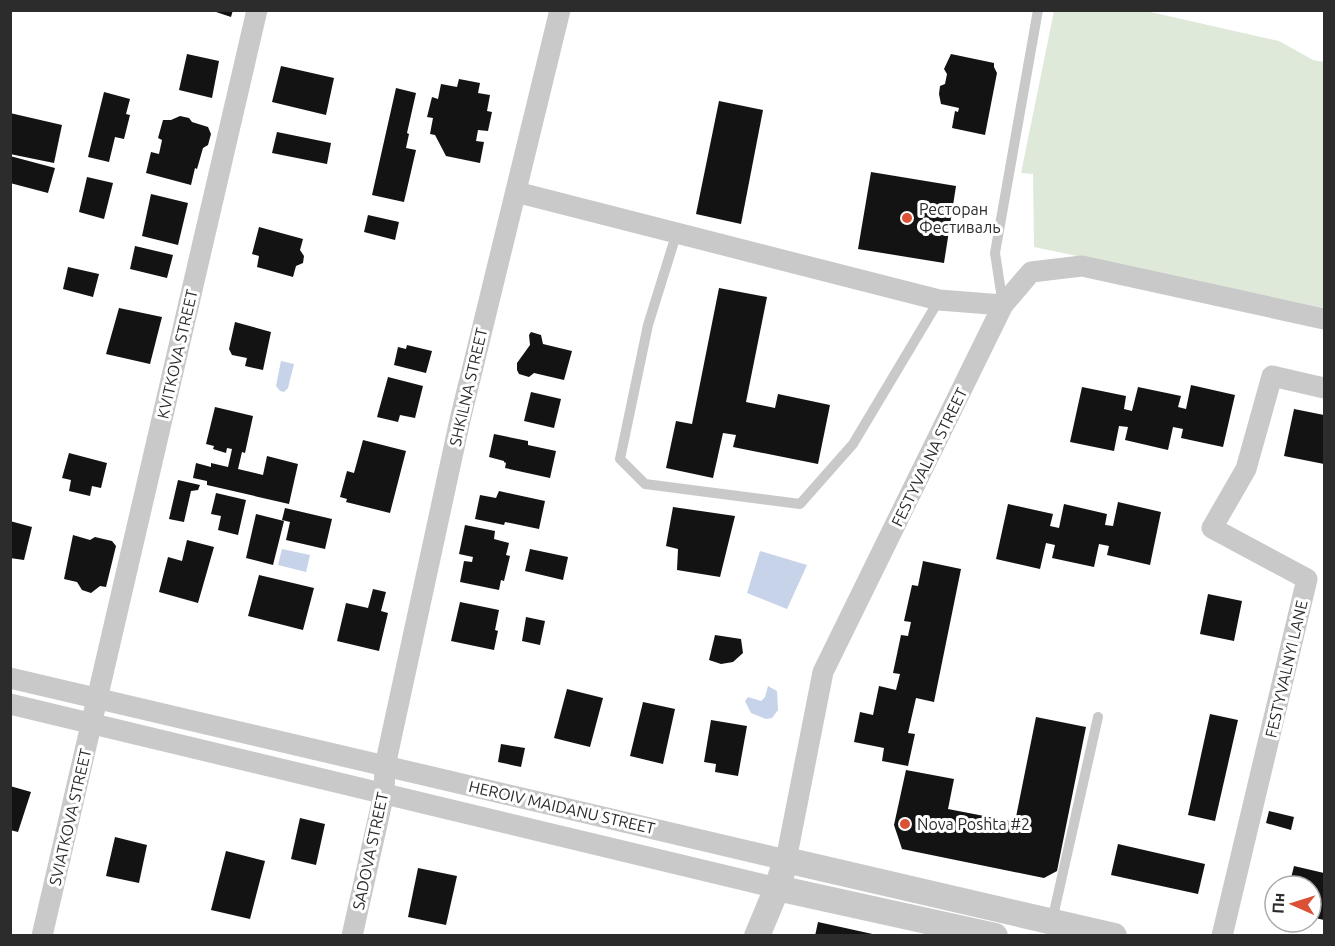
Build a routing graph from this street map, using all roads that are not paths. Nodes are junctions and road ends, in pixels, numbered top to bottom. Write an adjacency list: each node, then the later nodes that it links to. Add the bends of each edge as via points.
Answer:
1 (257, 10): 11 (street, KVITKOVA STREET)
2 (560, 10): 4 (street, SHKILNA STREET)
3 (1038, 10): 7 (lane, via 995,253)
4 (516, 192): 5 (street); 15 (street, SHKILNA STREET, via 460,420)
5 (678, 232): 6 (street); 6 (lane, via 648,325 620,459 645,484 800,504 853,444)
6 (939, 300): 7 (street)
7 (1003, 305): 8 (street, FESTYVALNA STREET, via 1031,272 1082,266); 17 (street, FESTYVALNA STREET, via 823,672)
8 (1324, 320)
9 (1324, 388): 25 (street, FESTYVALNYI LANE, via 1272,376 1246,469 1212,528 1307,579)
10 (10, 678): 11 (street, HEROIV MAIDANU STREET)
11 (98, 699): 14 (street, SVIATKOVA STREET); 15 (street, HEROIV MAIDANU STREET)
12 (10, 704): 14 (street, HEROIV MAIDANU STREET)
13 (1098, 717): 19 (lane)
14 (92, 723): 16 (street, HEROIV MAIDANU STREET); 20 (street, SVIATKOVA STREET)
15 (385, 766): 16 (street, SADOVA STREET); 17 (street, HEROIV MAIDANU STREET)
16 (384, 793): 18 (street, HEROIV MAIDANU STREET); 21 (street, SADOVA STREET)
17 (786, 860): 18 (street, FESTYVALNA STREET); 19 (street, HEROIV MAIDANU STREET)
18 (777, 888): 22 (street, FESTYVALNA STREET); 23 (street, HEROIV MAIDANU STREET)
19 (1052, 921): 24 (street, HEROIV MAIDANU STREET)
20 (42, 936)
21 (352, 936)
22 (757, 936)
23 (995, 936)
24 (1114, 936)
25 (1222, 936)

